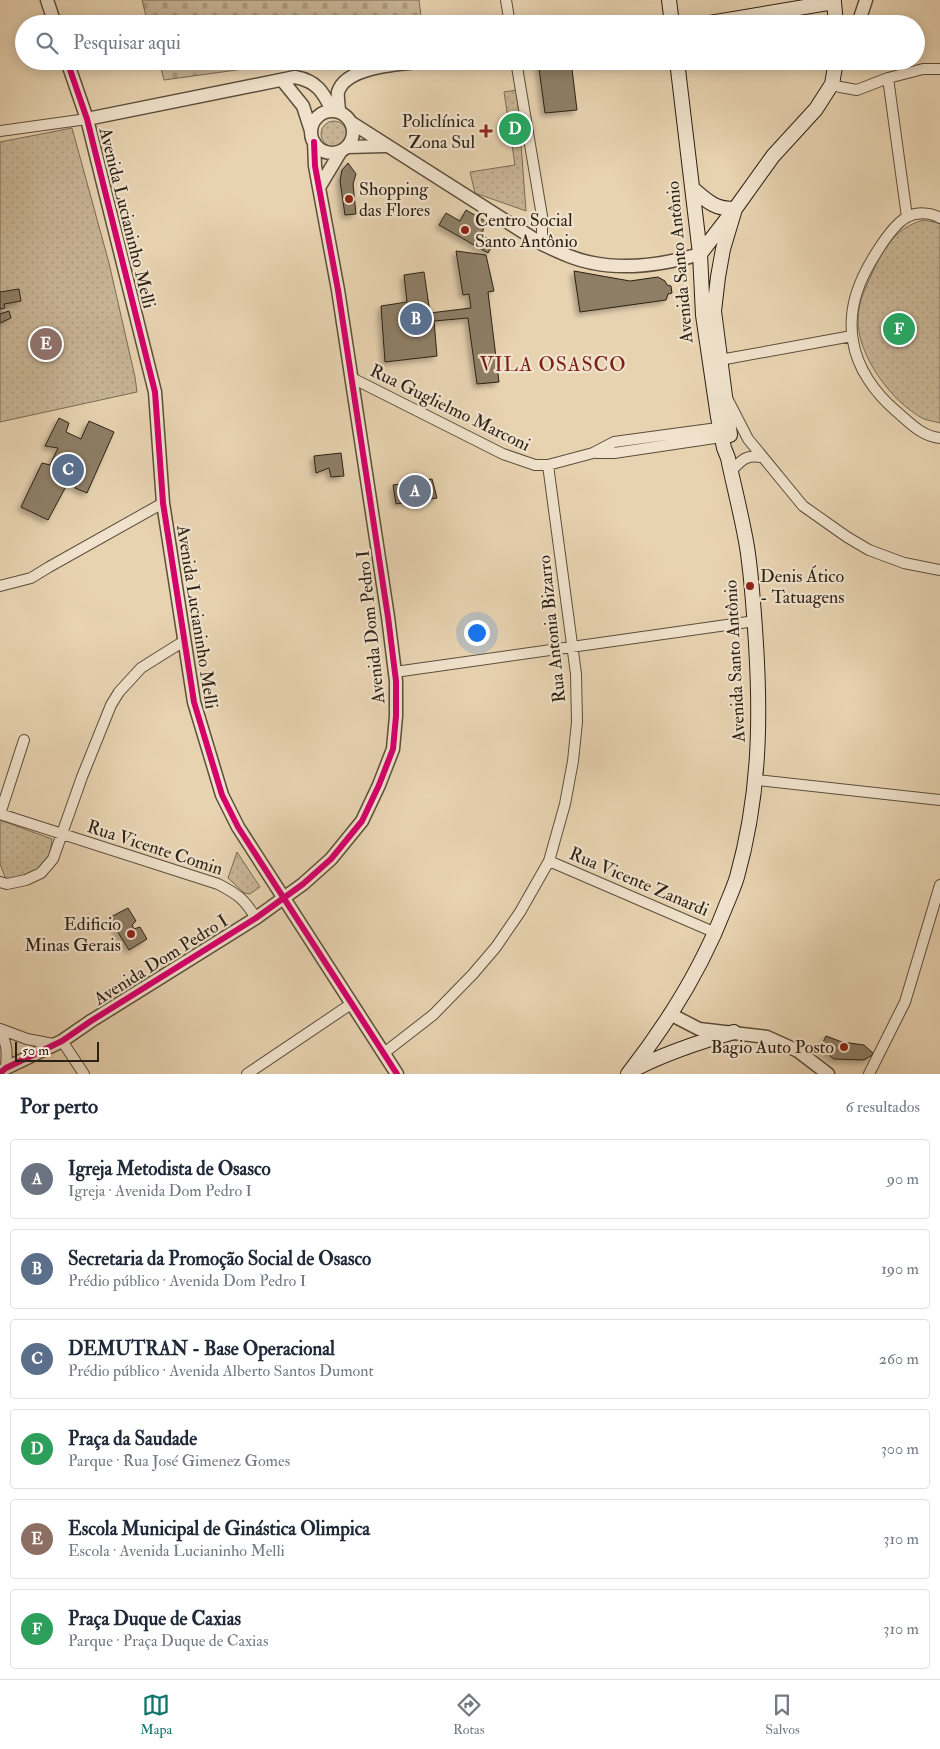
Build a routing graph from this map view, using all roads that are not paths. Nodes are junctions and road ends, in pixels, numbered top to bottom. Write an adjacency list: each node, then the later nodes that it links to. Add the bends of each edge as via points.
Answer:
1 (48, 0): 7 (street)
2 (506, 0): 8 (street)
3 (669, 0): 9 (main road)
4 (866, 0): 13 (street)
5 (835, 1): 6 (main road); 12 (main road)
6 (816, 5): 10 (main road); 11 (main road)
7 (52, 15)
8 (508, 15)
9 (671, 15)
10 (757, 15)
11 (826, 15)
12 (836, 15)
13 (861, 15)
14 (925, 69): 15 (street)
15 (940, 69)
16 (70, 70): 27 (street, Avenida Lucianinho Melli)
17 (367, 70): 26 (street, via 356,73 340,87)
18 (518, 70): 38 (street, via 542,216)
19 (678, 70): 34 (main road, Avenida Santo Antônio)
20 (834, 70): 25 (main road)
21 (839, 70): 25 (street)
22 (920, 70): 23 (street)
23 (888, 78): 25 (street, via 857,90); 36 (street)
24 (282, 80): 26 (street, via 295,77 309,82 323,93); 27 (street); 30 (street, Avenida Dom Pedro I, via 303,106)
25 (832, 84): 35 (main road)
26 (336, 111): 28 (street); 30 (street, via 316,118)
27 (87, 119): 29 (street); 49 (street, Avenida Lucianinho Melli, via 155,392)
28 (352, 123): 31 (street); 32 (street, via 353,136)
29 (0, 130)
30 (312, 137): 32 (street, via 322,150); 33 (street, Avenida Dom Pedro I)
31 (386, 146): 32 (street); 38 (street)
32 (344, 149): 33 (street)
33 (320, 186): 42 (street, Avenida Dom Pedro I)
34 (693, 189): 35 (main road, via 713,205); 39 (main road, Avenida Santo Antônio)
35 (735, 209): 39 (main road); 41 (main road, Avenida Santo Antônio, via 723,249 714,311)
36 (907, 218): 37 (street, via 922,213); 40 (street, via 878,248 864,275 857,292)
37 (940, 218)
38 (542, 244): 39 (street, via 594,264 615,266 638,266)
39 (700, 254): 44 (main road, Avenida Santo Antônio, via 703,315)
40 (852, 336): 41 (street); 45 (street, via 857,358 870,382 888,404 915,428)
41 (720, 360): 43 (main road, Avenida Santo Antônio)
42 (352, 378): 48 (street, Rua Guglielmo Marconi, via 503,454 524,463); 55 (street, Avenida Dom Pedro I)
43 (726, 394): 44 (main road, Avenida Santo Antônio); 46 (street, via 748,439)
44 (725, 432): 47 (main road, Avenida Santo Antônio, via 730,447); 48 (street, Rua Guglielmo Marconi, via 614,442 593,453)
45 (940, 438)
46 (761, 457): 47 (street, via 751,456); 50 (street, via 804,506 847,538 904,563)
47 (730, 464): 52 (main road, Avenida Santo Antônio, via 747,546)
48 (548, 465): 54 (street, Rua Antonia Bizarro)
49 (163, 503): 51 (street, via 31,578); 53 (street, Avenida Lucianinho Melli)
50 (940, 570)
51 (0, 586)
52 (755, 621): 54 (street); 57 (main road, Avenida Santo Antônio, via 759,692)
53 (184, 641): 60 (street, via 141,668 111,704); 64 (street, Avenida Lucianinho Melli, via 194,702 222,795 238,827)
54 (573, 648): 55 (street); 61 (street, Rua Antonia Bizarro, via 578,722 565,804)
55 (395, 672): 64 (street, Avenida Dom Pedro I, via 393,749 362,821 331,859)
56 (24, 740): 59 (street)
57 (756, 780): 58 (street); 66 (main road, Avenida Santo Antônio, via 737,878)
58 (940, 800)
59 (0, 814): 60 (street, Rua Vicente Comin)
60 (62, 834): 62 (street, via 53,859 41,873 26,880 7,884); 65 (street, Rua Vicente Comin, via 218,884 245,901)
61 (549, 861): 66 (street, Rua Vicente Zanardi); 72 (street, Rua Antonia Bizarro, via 520,912 473,974 433,1015)
62 (0, 882)
63 (940, 886): 79 (street, via 905,1002)
64 (284, 898): 65 (street, Avenida Dom Pedro I); 67 (street, Avenida Lucianinho Melli)
65 (256, 918): 71 (street, Avenida Dom Pedro I)
66 (716, 933): 68 (main road, Avenida Santo Antônio)
67 (352, 1004): 72 (street, Avenida Lucianinho Melli); 76 (street)
68 (670, 1014): 70 (street, via 699,1029); 74 (main road, Avenida Santo Antônio)
69 (0, 1030): 71 (street, via 27,1039); 73 (street, via 7,1050)
70 (734, 1032): 74 (main road, via 655,1058); 78 (street, via 767,1038 798,1052)
71 (57, 1042): 73 (street, Avenida Dom Pedro I); 75 (street)
72 (384, 1052): 77 (street, Avenida Lucianinho Melli)
73 (2, 1070)
74 (629, 1073)
75 (84, 1074)
76 (246, 1074)
77 (397, 1074)
78 (828, 1074)
79 (870, 1074)

